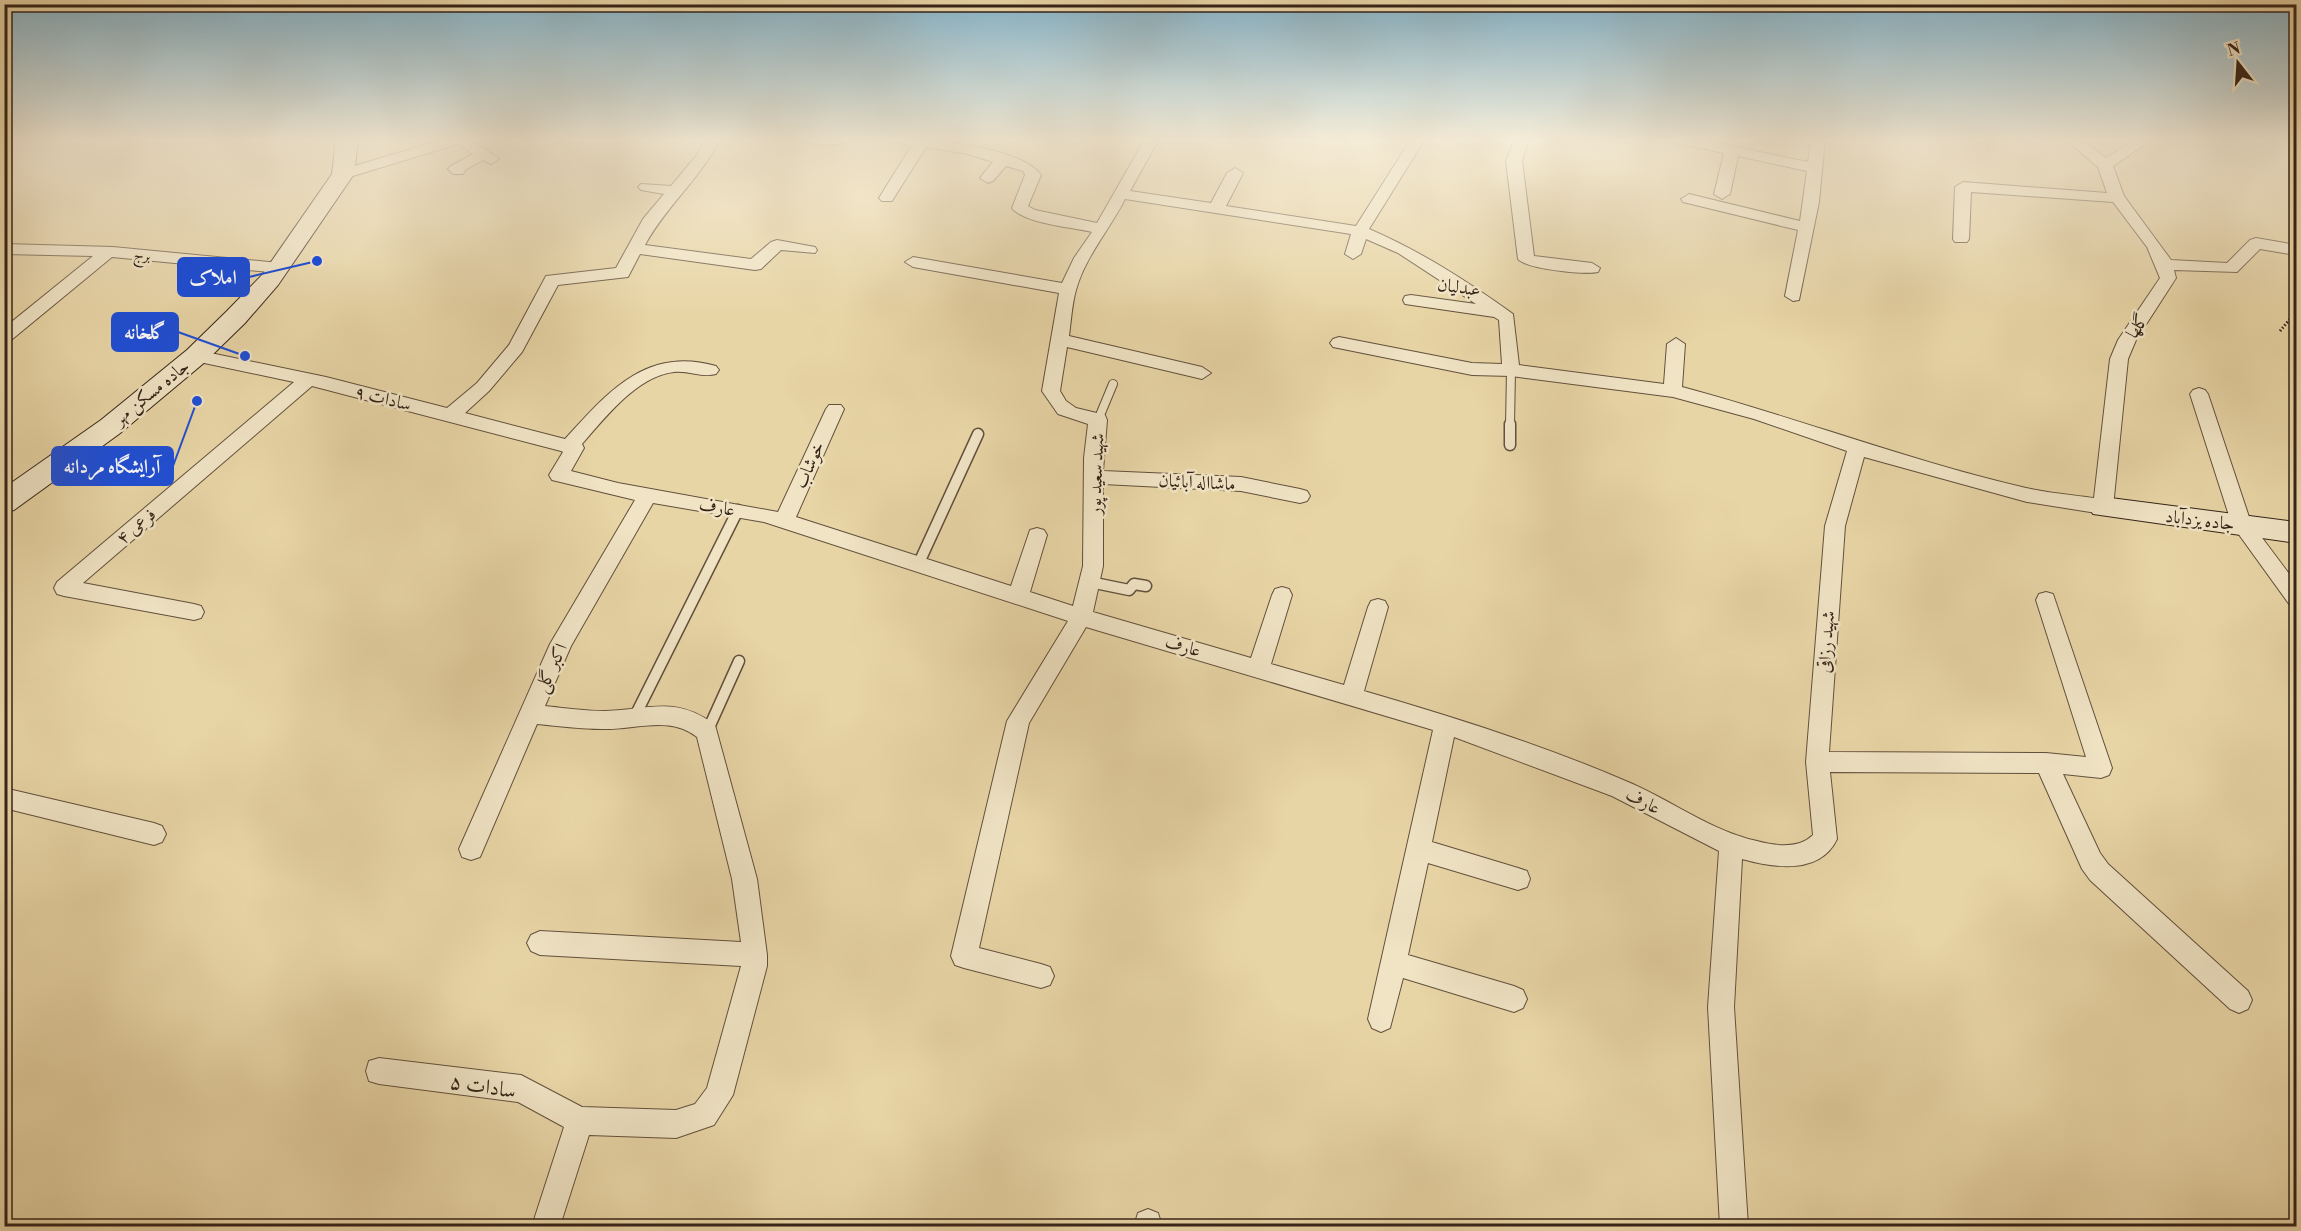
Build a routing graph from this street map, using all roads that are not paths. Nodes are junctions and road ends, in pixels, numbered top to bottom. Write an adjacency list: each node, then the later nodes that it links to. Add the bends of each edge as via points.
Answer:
1 (328, 196): 27 (main road, جاده مسکن مهر)
2 (669, 196): 19 (street)
3 (1025, 196): 16 (street, via 1020,208 1030,214)
4 (1118, 196): 16 (street, شهید سعید پور)
5 (1135, 196): 14 (street)
6 (1223, 196): 14 (street)
7 (1382, 196): 17 (street)
8 (1518, 196): 28 (street, via 1526,259)
9 (1811, 196): 15 (street)
10 (1963, 196): 18 (street)
11 (2095, 196): 12 (street)
12 (2117, 198): 26 (street)
13 (1689, 199): 15 (street)
14 (1216, 209): 17 (street)
15 (1806, 227): 30 (street)
16 (1102, 229): 29 (street, شهید سعید پور, via 1082,258)
17 (1360, 231): 24 (street); 32 (street, via 1404,250)
18 (1961, 239)
19 (635, 248): 21 (street, via 755,265 777,245); 46 (street, via 621,273 552,280 516,348 483,387)
20 (4, 249): 23 (street, برج)
21 (809, 250)
22 (2296, 250): 26 (street, via 2256,243 2231,268)
23 (108, 252): 27 (street, برج); 33 (street)
24 (1353, 254)
25 (913, 262): 29 (street)
26 (2166, 266): 56 (street, گلها, via 2168,278 2119,359)
27 (279, 268): 37 (main road, جاده مسکن مهر)
28 (1592, 268)
29 (1068, 289): 34 (street, شهید سعید پور)
30 (1793, 296)
31 (1411, 300): 32 (street, عبدلیان)
32 (1501, 313): 39 (street, via 1507,318)
33 (4, 337)
34 (1059, 339): 40 (street); 47 (street, شهید سعید پور, via 1051,391 1057,406 1071,414)
35 (1339, 344): 39 (street, via 1472,369)
36 (1676, 344): 43 (street)
37 (196, 357): 41 (street, سادات ۹); 55 (main road, جاده مسکن مهر, via 110,427)
38 (710, 370): 50 (street, via 673,366 656,370 596,409)
39 (1512, 370): 43 (street); 49 (lane)
40 (1202, 373)
41 (308, 380): 46 (street, سادات ۹); 70 (street, فرعی ۴, via 64,588)
42 (1113, 384): 47 (lane)
43 (1673, 391): 51 (street, via 1759,414)
44 (2199, 394): 59 (street)
45 (835, 409): 58 (street, خوشاب)
46 (451, 415): 50 (street, سادات ۹)
47 (1098, 420): 52 (street, شهید سعید پور)
48 (978, 434): 62 (lane)
49 (1510, 445)
50 (568, 447): 53 (street, عارف, via 575,448 559,475)
51 (1857, 448): 56 (street, via 2026,495); 79 (street, شهید رزاقی, via 1835,526)
52 (1093, 477): 54 (street, ماشااله آبائیان, via 1241,484); 63 (street, شهید سعید پور)
53 (648, 495): 57 (street, عارف); 75 (street, اکبر گلی, via 561,644)
54 (1300, 496)
55 (4, 503)
56 (2103, 507): 59 (main road, جاده یزدآباد)
57 (738, 510): 58 (street, عارف); 76 (lane)
58 (784, 521): 62 (street, عارف)
59 (2242, 525): 60 (main road, جاده یزدآباد); 67 (street)
60 (2296, 533)
61 (1037, 535): 66 (street)
62 (918, 565): 66 (street, عارف)
63 (1090, 582): 64 (lane, via 1129,590 1134,584); 71 (street, شهید سعید پور)
64 (1146, 586)
65 (1282, 596): 73 (street)
66 (1018, 597): 71 (street, عارف)
67 (2296, 598)
68 (2046, 600): 80 (street, via 2101,768)
69 (1378, 607): 74 (street)
70 (194, 612)
71 (1081, 617): 73 (street, عارف); 91 (street, شهید سعید پور, via 1018,721 964,956)
72 (739, 661): 78 (lane)
73 (1259, 667): 74 (street, عارف)
74 (1352, 695): 77 (street, عارف)
75 (530, 714): 76 (street, via 607,721); 85 (street, اکبر گلی)
76 (636, 716): 78 (street, via 667,715 694,720)
77 (1446, 723): 84 (street, عارف, via 1620,789); 86 (street)
78 (707, 732): 89 (street, via 750,909)
79 (1817, 762): 80 (street); 83 (street, شهید رزاقی)
80 (2046, 763): 93 (street, via 2099,872)
81 (4, 798): 82 (street)
82 (154, 834)
83 (1825, 839): 84 (street, عارف, via 1813,851 1794,856 1759,853)
84 (1731, 845): 98 (street, via 1721,1007)
85 (471, 849)
86 (1418, 849): 87 (street); 90 (street)
87 (1518, 879)
88 (540, 943): 89 (street)
89 (754, 955): 96 (street, via 719,1095 704,1115 676,1124)
90 (1393, 963): 92 (street); 94 (street)
91 (1041, 976)
92 (1514, 999)
93 (2239, 1000)
94 (1381, 1019)
95 (379, 1071): 96 (street, سادات ۵, via 521,1089)
96 (580, 1121): 97 (street)
97 (546, 1227)
98 (1734, 1227)

